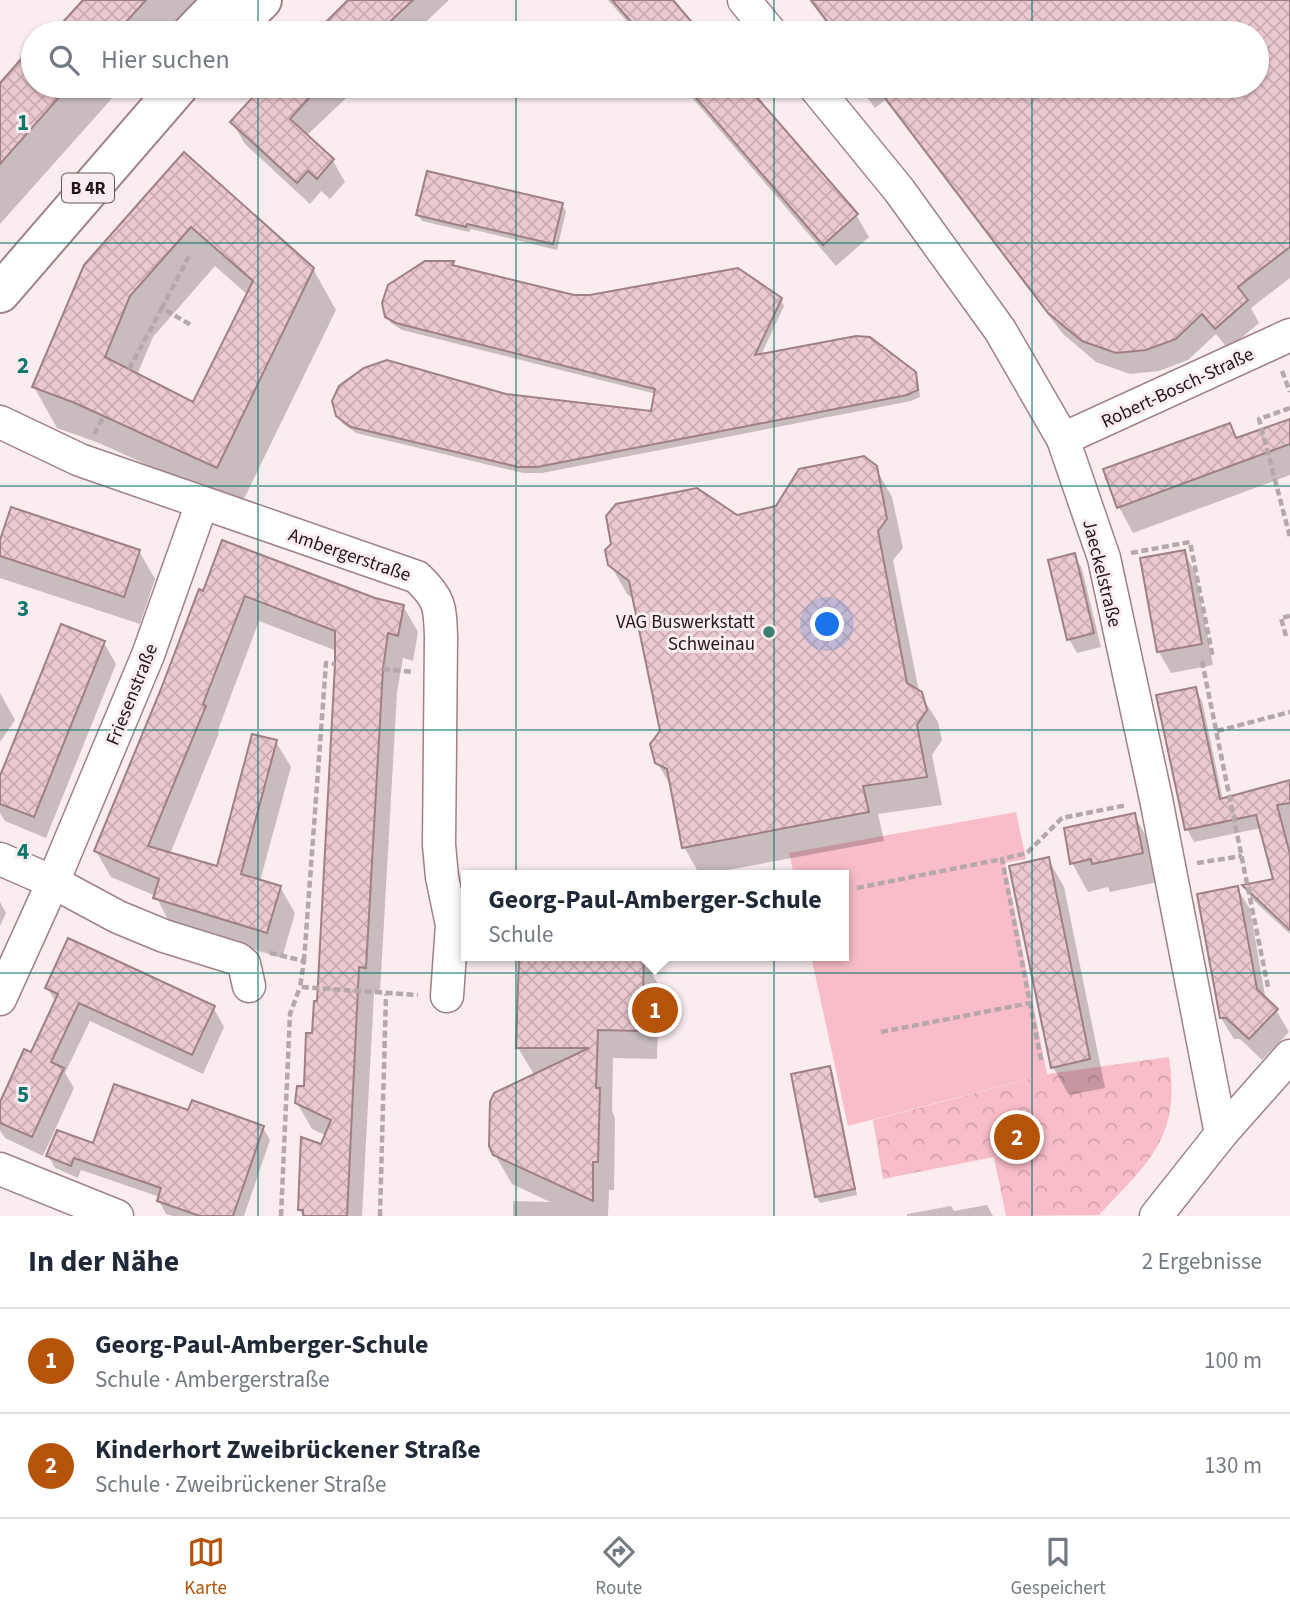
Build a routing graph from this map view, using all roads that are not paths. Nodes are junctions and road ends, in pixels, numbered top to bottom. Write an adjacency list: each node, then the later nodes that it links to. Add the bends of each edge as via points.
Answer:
1 (224, 0): 4 (main road)
2 (262, 0): 5 (main road)
3 (744, 0): 6 (street)
4 (204, 21)
5 (241, 21)
6 (761, 21)
7 (133, 98): 10 (main road, B 4R)
8 (167, 98): 11 (main road, B 4R)
9 (824, 98): 14 (street, Jaeckelstraße, via 899,190 1000,330)
10 (0, 251)
11 (0, 293)
12 (1290, 335): 14 (street, Robert-Bosch-Straße)
13 (0, 422): 15 (street, Ambergerstraße, via 80,460)
14 (1063, 439): 22 (street, Jaeckelstraße, via 1104,558)
15 (202, 503): 17 (street, Friesenstraße, via 148,655); 19 (street, Ambergerstraße, via 417,577 433,592 442,637 439,845 452,925)
16 (0, 859): 17 (street)
17 (53, 882): 18 (street, via 118,917 238,959); 20 (street, Friesenstraße)
18 (246, 975)
19 (447, 996)
20 (0, 999)
21 (1290, 1056): 22 (street)
22 (1221, 1134): 25 (street)
23 (0, 1169): 24 (street)
24 (117, 1216)
25 (1156, 1216)

